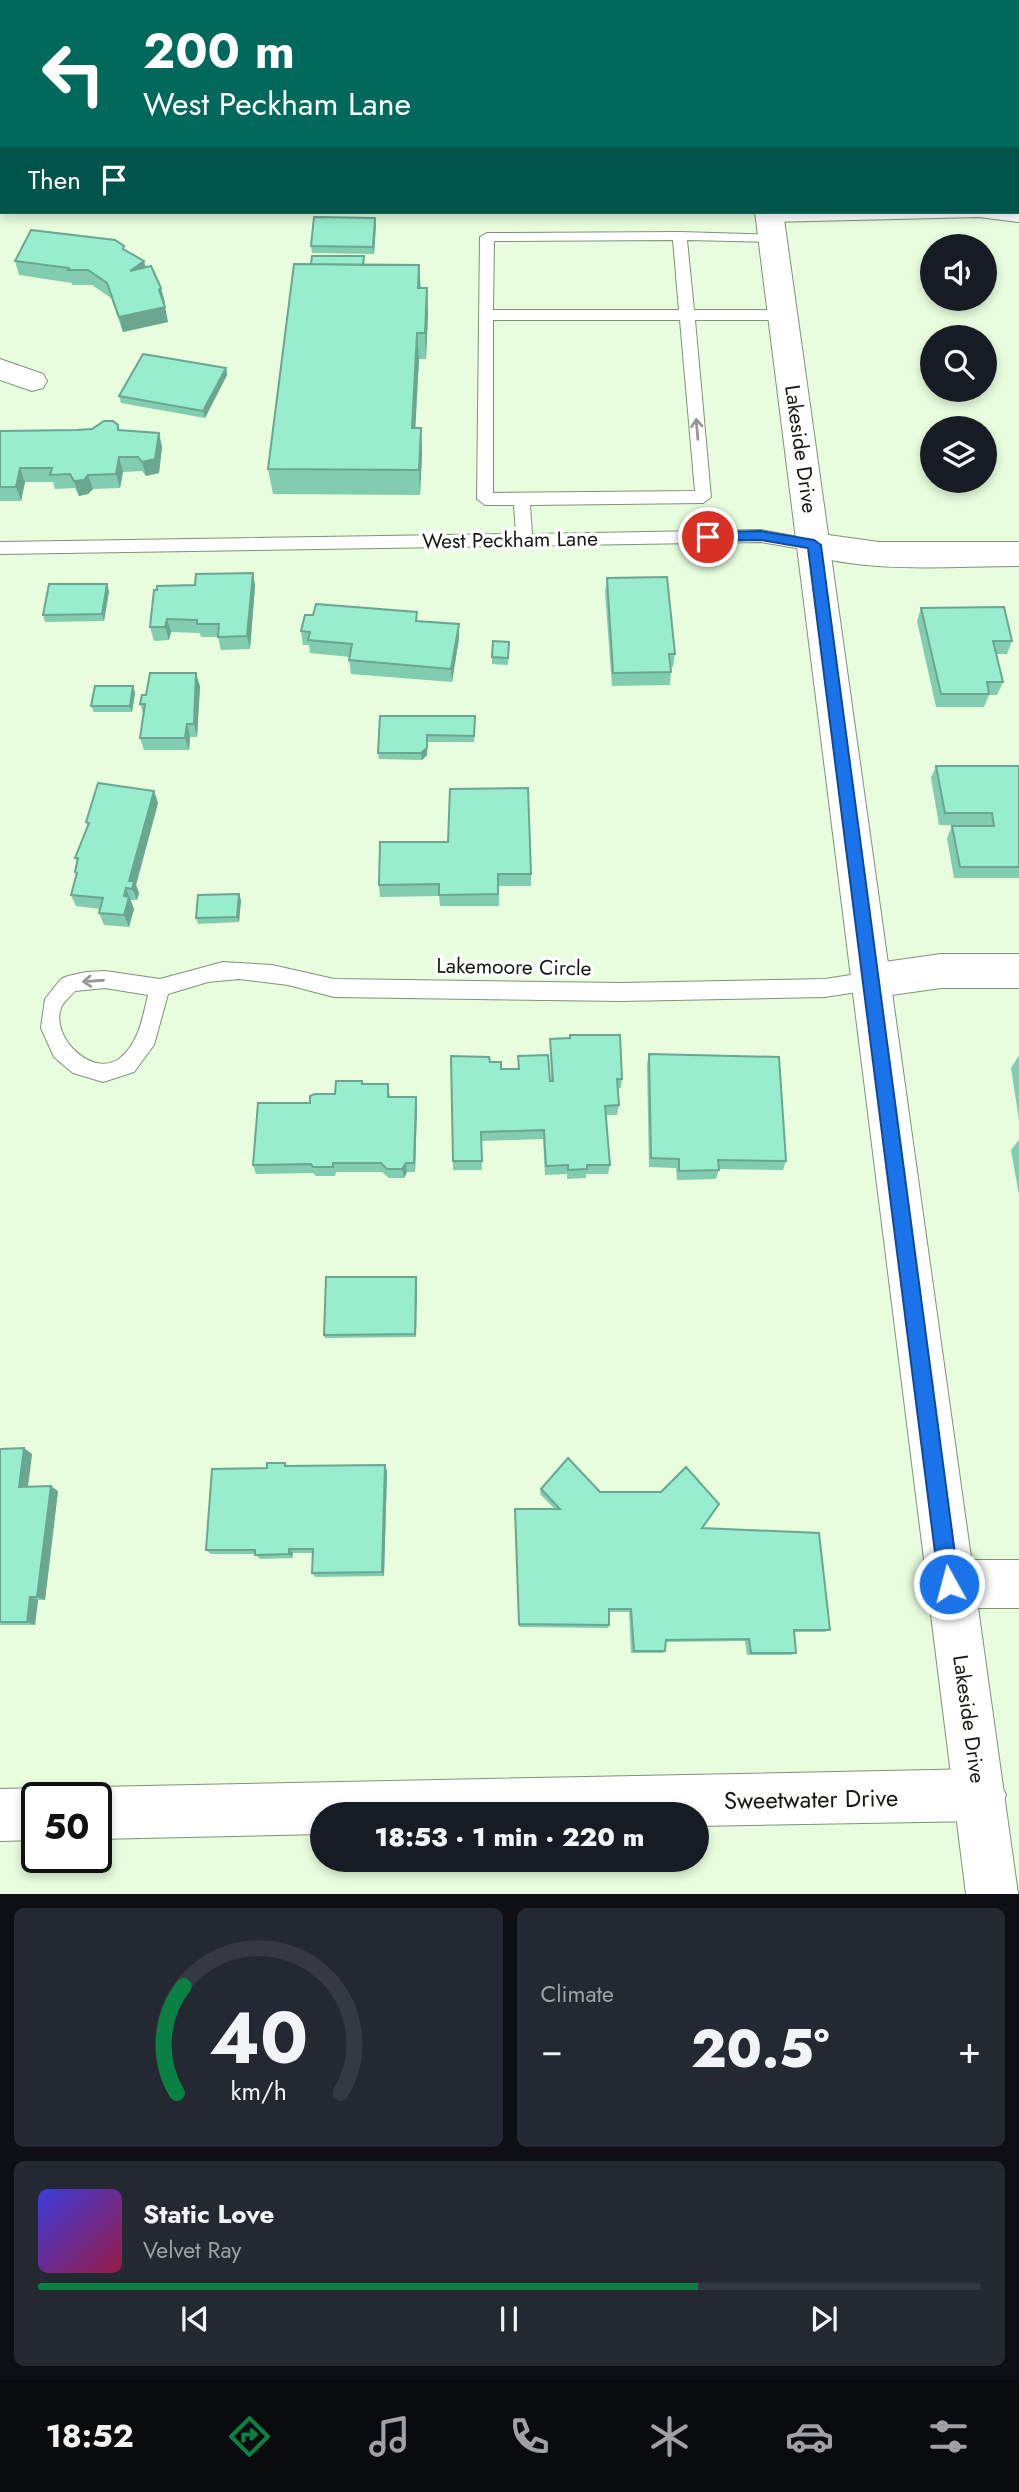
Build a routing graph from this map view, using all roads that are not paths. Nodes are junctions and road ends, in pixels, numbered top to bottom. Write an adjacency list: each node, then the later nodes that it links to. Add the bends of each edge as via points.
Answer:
1 (956, 214): 4 (lane)
2 (987, 214): 3 (lane)
3 (1019, 218)
4 (770, 222): 5 (lane); 8 (main road, Lakeside Drive)
5 (680, 236): 6 (lane, via 487,237); 7 (lane)
6 (486, 315): 7 (lane); 12 (lane, via 485,499)
7 (687, 315): 8 (lane); 11 (lane, one-way to 7)
8 (783, 315): 14 (main road, Lakeside Drive)
9 (0, 369): 10 (main road)
10 (32, 381)
11 (703, 497): 12 (lane)
12 (523, 499): 13 (lane)
13 (524, 540): 14 (lane, West Peckham Lane, via 761,536); 15 (lane, West Peckham Lane)
14 (814, 545): 16 (main road, West Peckham Lane, via 879,554); 18 (main road, Lakeside Drive)
15 (0, 548)
16 (1019, 554)
17 (1019, 971): 18 (main road, via 941,971)
18 (870, 981): 19 (lane, Lakemoore Circle, via 825,988 621,992 334,988 291,977 210,973); 20 (main road, Lakeside Drive)
19 (160, 988): 19 (lane, Lakemoore Circle, one-way to 19, via 113,980 69,984 50,996 38,1015 38,1038 48,1054 65,1066 85,1074 113,1071 145,1038 157,1011)
20 (949, 1584): 21 (main road); 22 (main road, Lakeside Drive)
21 (1019, 1584)
22 (980, 1796): 23 (main road, Sweetwater Drive); 26 (main road, Lakeside Drive)
23 (112, 1813)
24 (21, 1814): 25 (main road)
25 (0, 1815)
26 (992, 1894)

